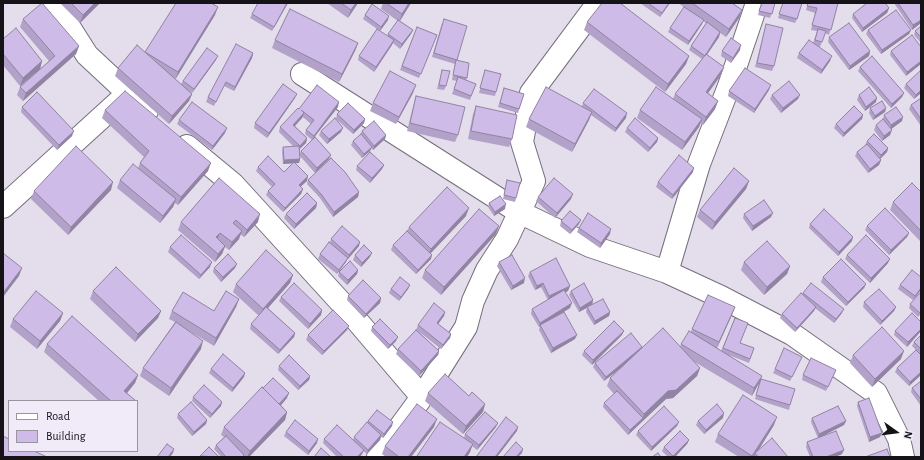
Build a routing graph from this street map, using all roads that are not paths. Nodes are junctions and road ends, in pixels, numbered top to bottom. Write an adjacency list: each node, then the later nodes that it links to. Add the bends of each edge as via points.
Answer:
1 (54, 3): 5 (street, via 87,55)
2 (598, 3): 7 (street, via 531,93 522,142 534,181)
3 (757, 3): 8 (street, via 699,164)
4 (302, 74): 7 (street)
5 (127, 94): 6 (street); 9 (street, via 233,184 347,309)
6 (3, 207)
7 (519, 212): 8 (street, via 590,246); 9 (street, via 507,239 487,270 466,327)
8 (667, 272): 11 (street, via 792,334 876,393 900,439)
9 (422, 397): 10 (street)
10 (378, 457)
11 (903, 457)

